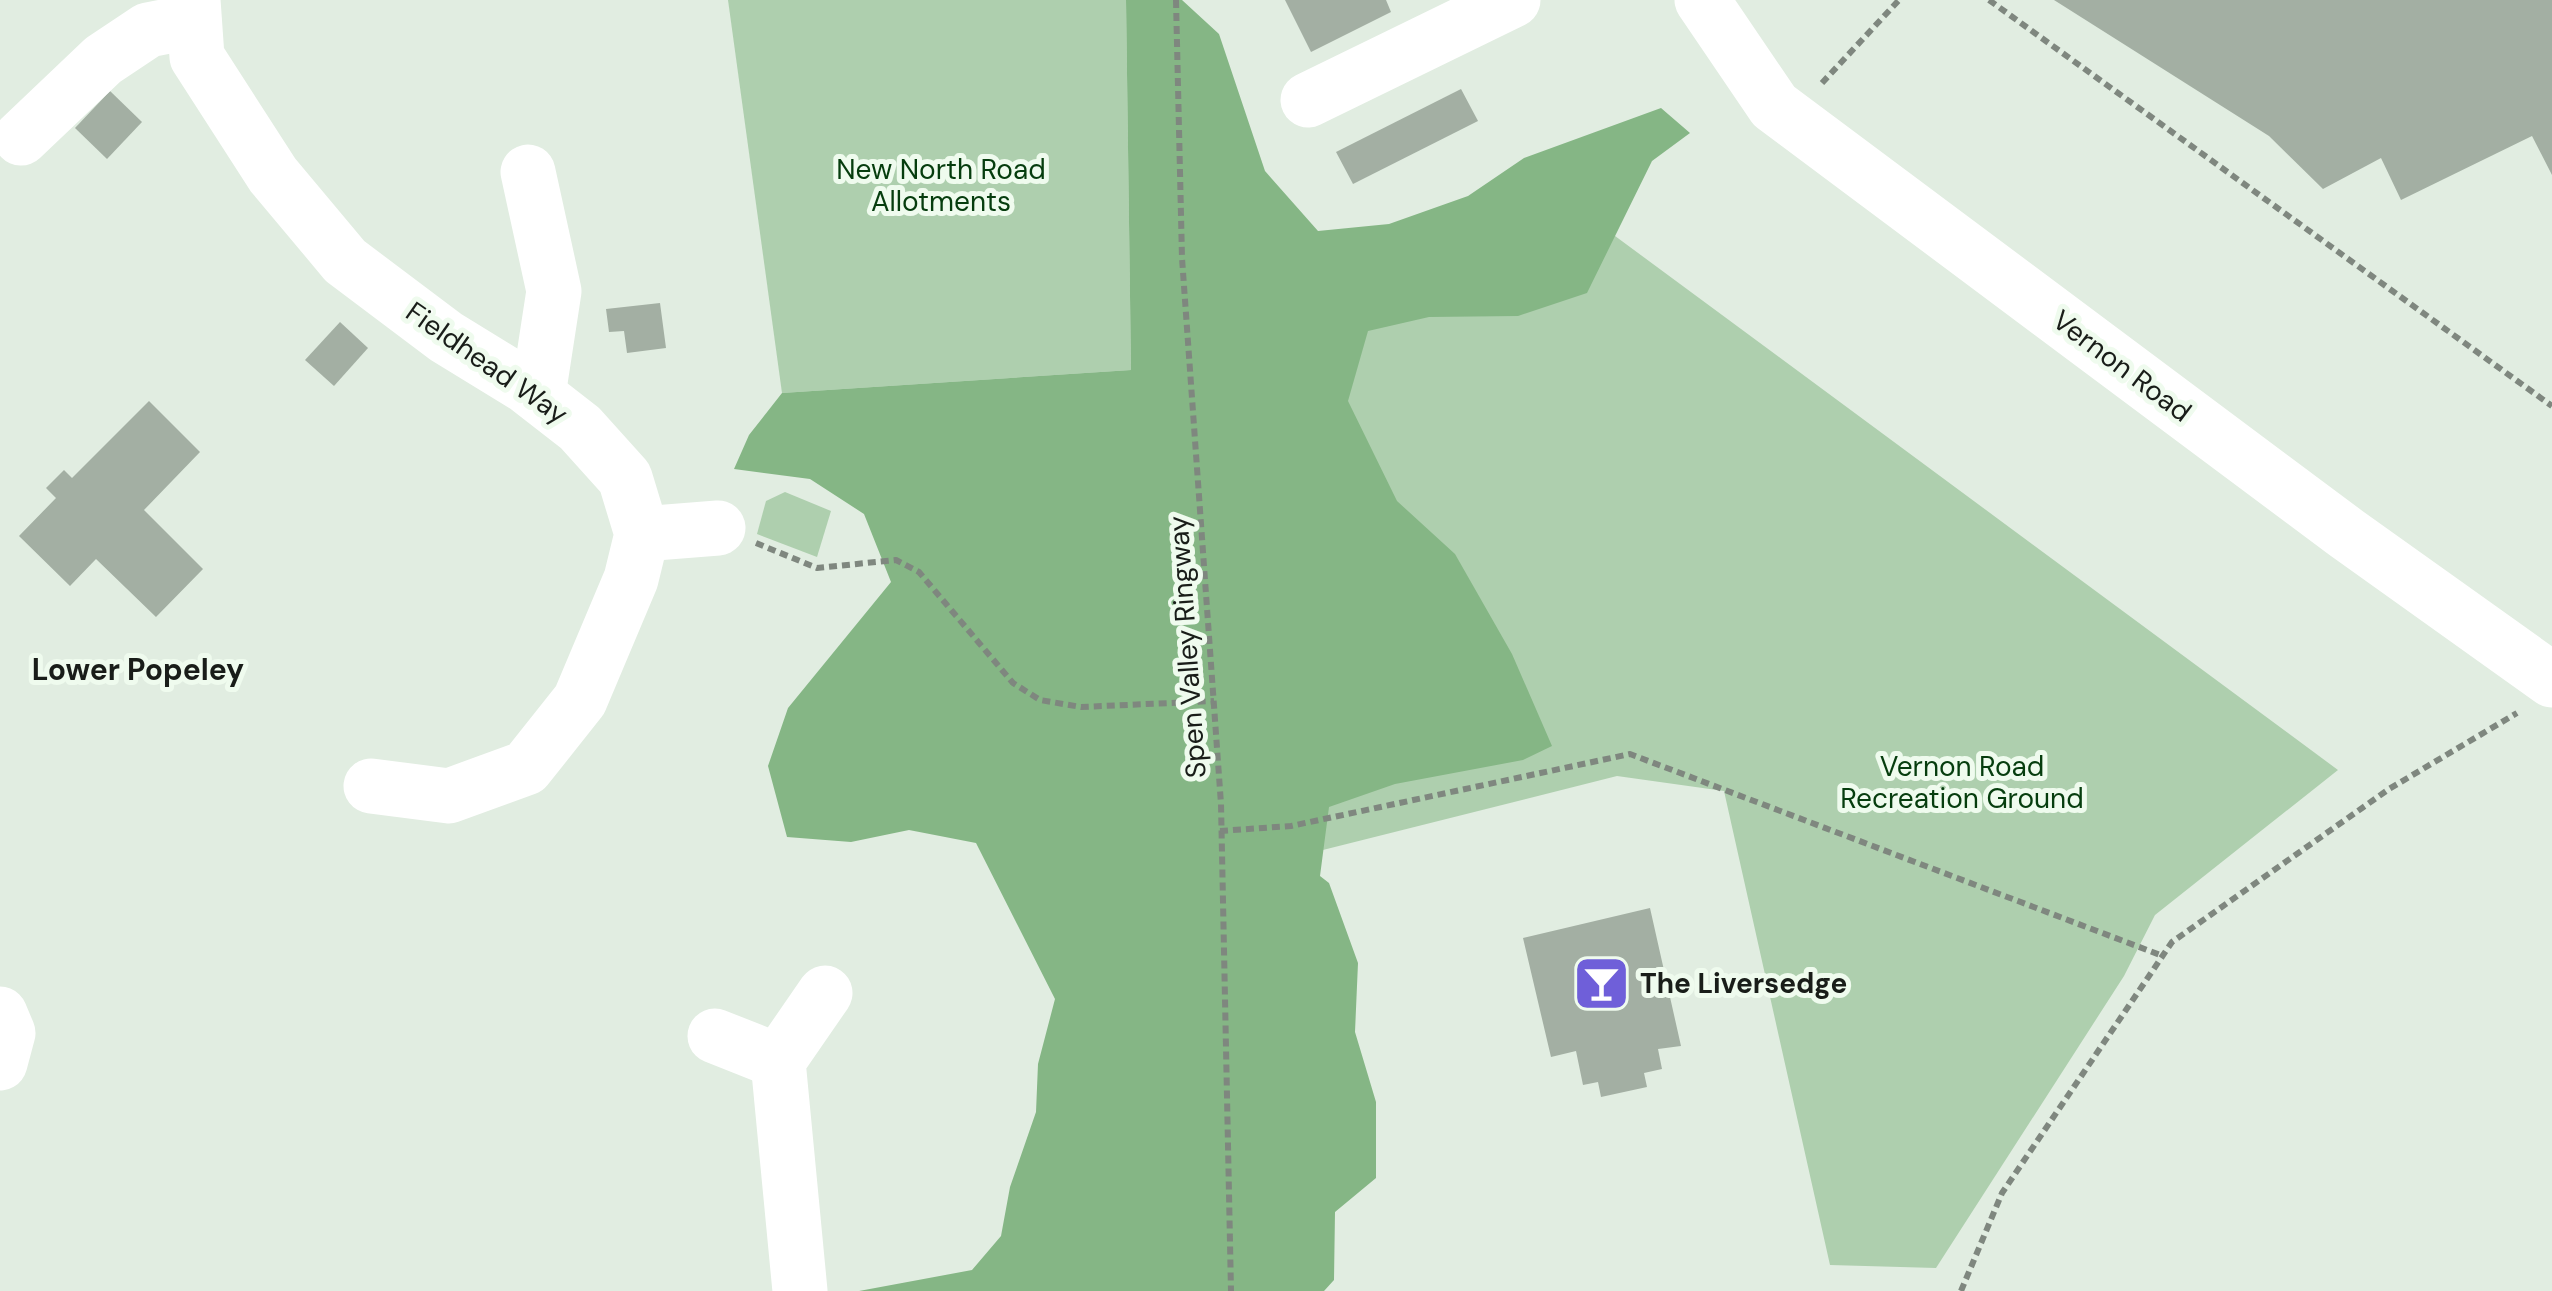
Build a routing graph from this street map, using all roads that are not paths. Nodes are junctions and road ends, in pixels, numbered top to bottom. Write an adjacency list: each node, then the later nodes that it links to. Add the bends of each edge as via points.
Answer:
1 (1513, 0): 4 (street)
2 (194, 10): 5 (street, via 103,60); 7 (street, Fieldhead Way, via 197,57 273,175 345,261)
3 (1710, 12): 10 (street, Vernon Road, via 1774,106 2346,533)
4 (1308, 100)
5 (21, 138)
6 (528, 172): 7 (street, via 554,291)
7 (538, 395): 9 (street, Fieldhead Way, via 580,428 625,478)
8 (718, 528): 9 (street)
9 (642, 534): 11 (street, via 631,579 580,700 526,768 449,796)
10 (2536, 696)
11 (371, 786)
12 (826, 993): 15 (street)
13 (0, 1014): 16 (street, via 8,1033)
14 (715, 1036): 15 (street)
15 (778, 1061): 17 (street)
16 (0, 1063)
17 (800, 1291)

